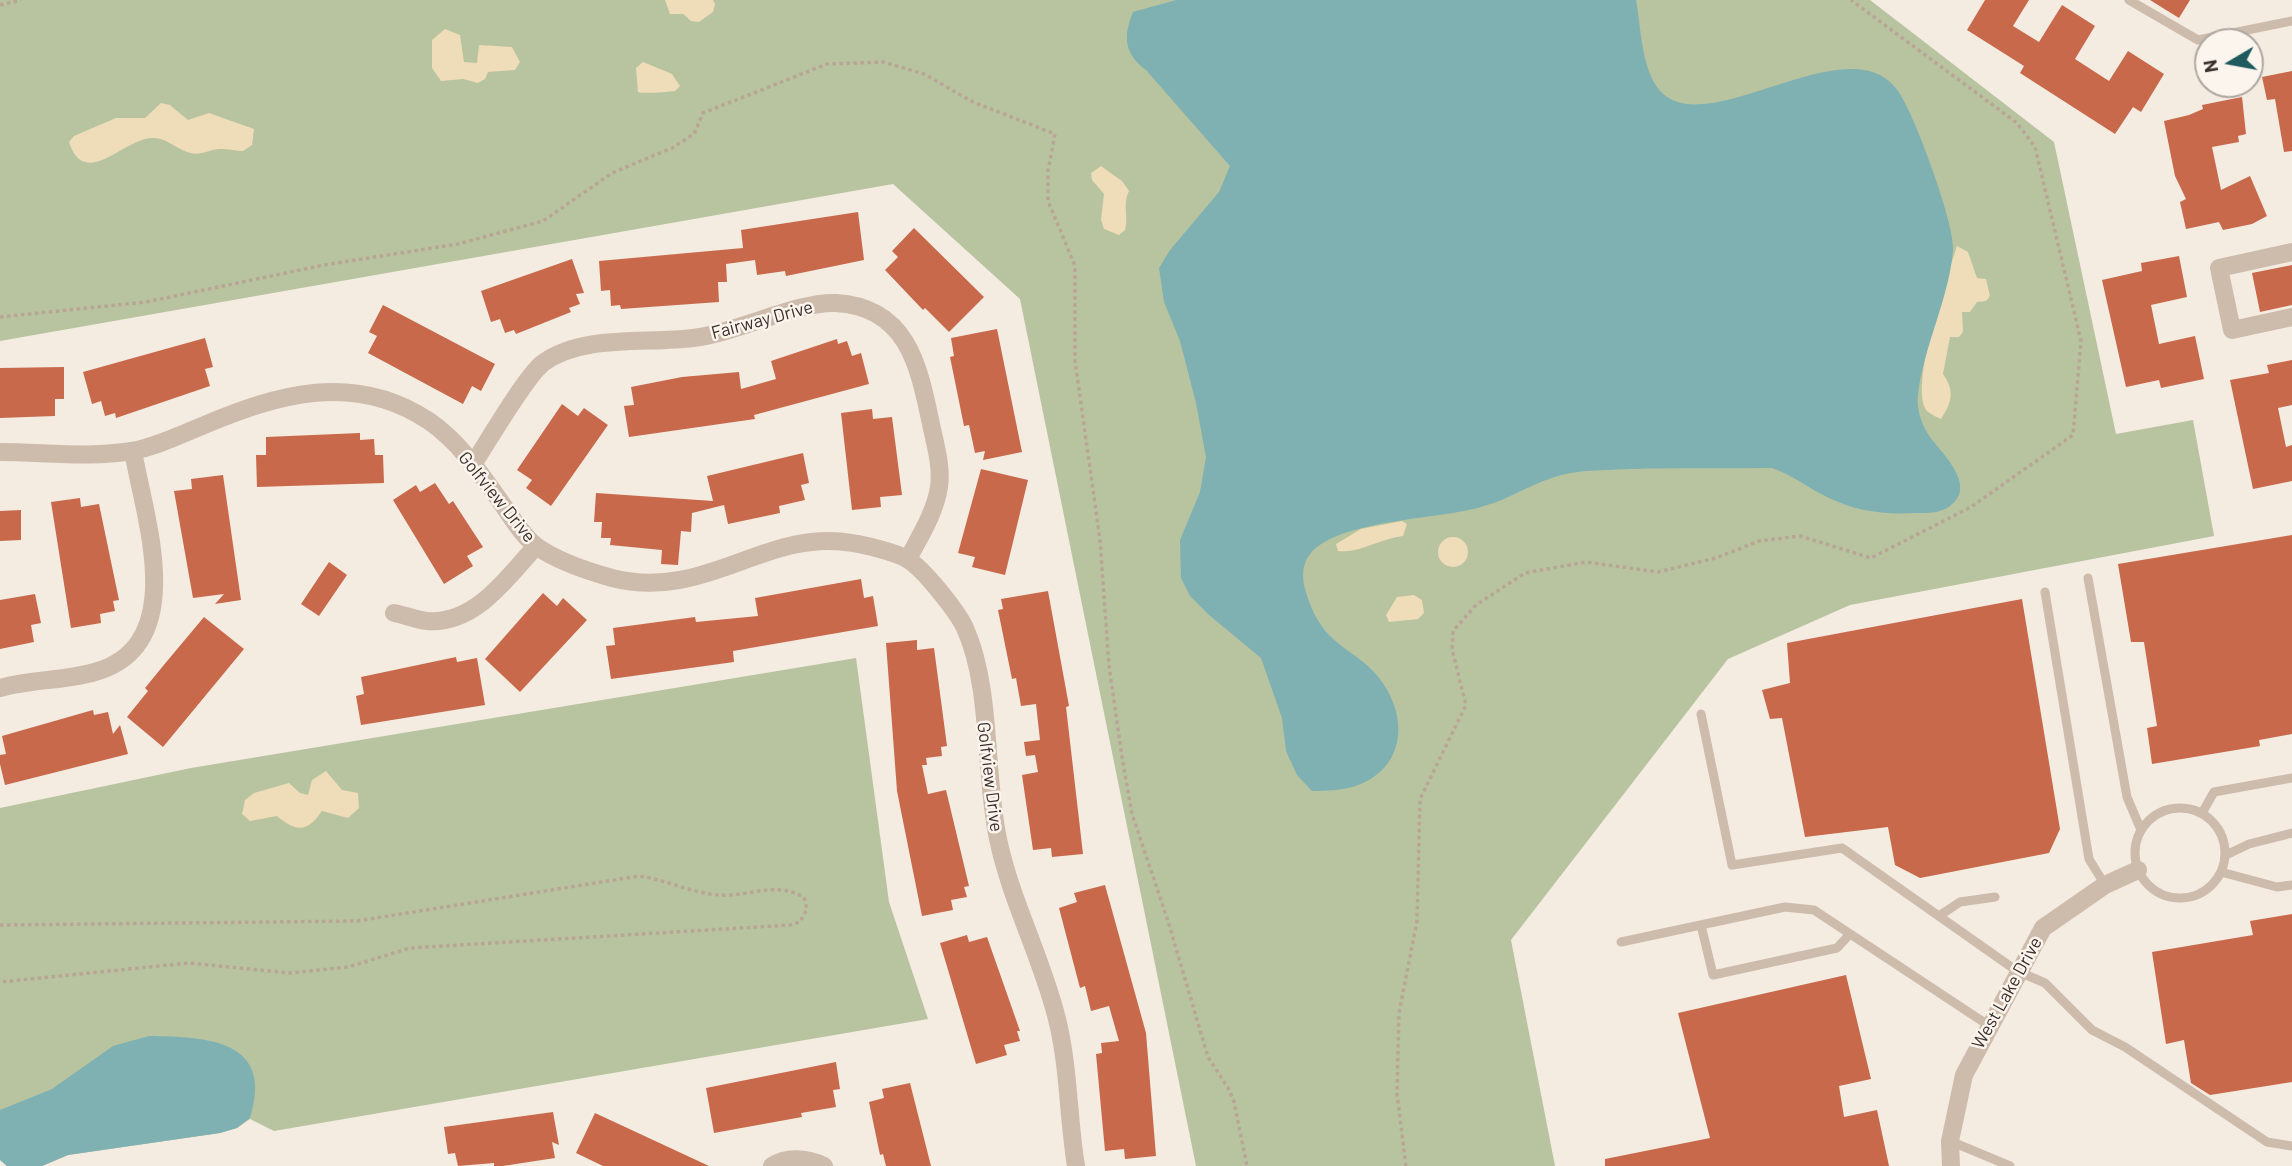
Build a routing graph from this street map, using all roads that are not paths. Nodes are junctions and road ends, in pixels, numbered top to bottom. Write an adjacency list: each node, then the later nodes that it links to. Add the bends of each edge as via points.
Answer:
1 (2129, 0): 2 (lane, via 2198,40)
2 (2292, 21)
3 (2292, 253): 4 (street, via 2219,268 2232,330)
4 (2292, 317)
5 (133, 451): 6 (street, Golfview Drive); 7 (street, Golfview Drive, via 284,396 356,393 393,402 430,422); 13 (street, via 155,601 137,646 115,664 95,672)
6 (0, 452)
7 (474, 463): 8 (street, Golfview Drive); 9 (street, Fairway Drive, via 541,365 562,351 696,338 816,304 850,305 880,315 902,335 919,367 940,484 933,510)
8 (536, 546): 9 (street, Golfview Drive, via 603,576 633,582 662,583 711,575 775,549 812,541 847,542); 12 (street, via 493,594 470,611 427,621)
9 (908, 559): 35 (street, Golfview Drive, via 952,606 976,660 998,841 1013,897 1057,1017)
10 (2088, 578): 17 (lane, via 2127,797)
11 (2045, 592): 22 (lane, via 2089,859)
12 (394, 613)
13 (0, 688)
14 (1701, 714): 25 (lane, via 1732,865 1842,848)
15 (2292, 778): 16 (lane, via 2214,792)
16 (2202, 813): 17 (lane, via 2175,808 2150,819); 19 (lane, via 2220,831)
17 (2141, 830): 20 (lane, via 2134,856)
18 (2292, 833): 19 (lane, via 2249,844)
19 (2226, 856): 21 (lane)
20 (2137, 870): 21 (lane, via 2157,893 2186,899 2207,889); 22 (street, West Lake Drive)
21 (2221, 872): 23 (lane, via 2277,887)
22 (2105, 885): 29 (street, West Lake Drive, via 2043,928)
23 (2292, 885)
24 (1995, 897): 25 (lane, via 1960,902)
25 (1939, 916): 29 (lane)
26 (1701, 925): 27 (lane, via 1785,907 1814,910); 27 (lane, via 1713,975 1837,948); 28 (lane)
27 (1849, 935): 30 (lane)
28 (1621, 942)
29 (2017, 971): 30 (street, West Lake Drive); 32 (lane, via 2045,982 2092,1030 2126,1047 2267,1142)
30 (1989, 1025): 31 (street, West Lake Drive, via 1964,1075)
31 (1950, 1141): 36 (street, West Lake Drive); 37 (lane)
32 (2292, 1146)
33 (772, 1166): 34 (street, via 798,1159)
34 (824, 1166)
35 (1076, 1166)
36 (1951, 1166)
37 (2010, 1166)

